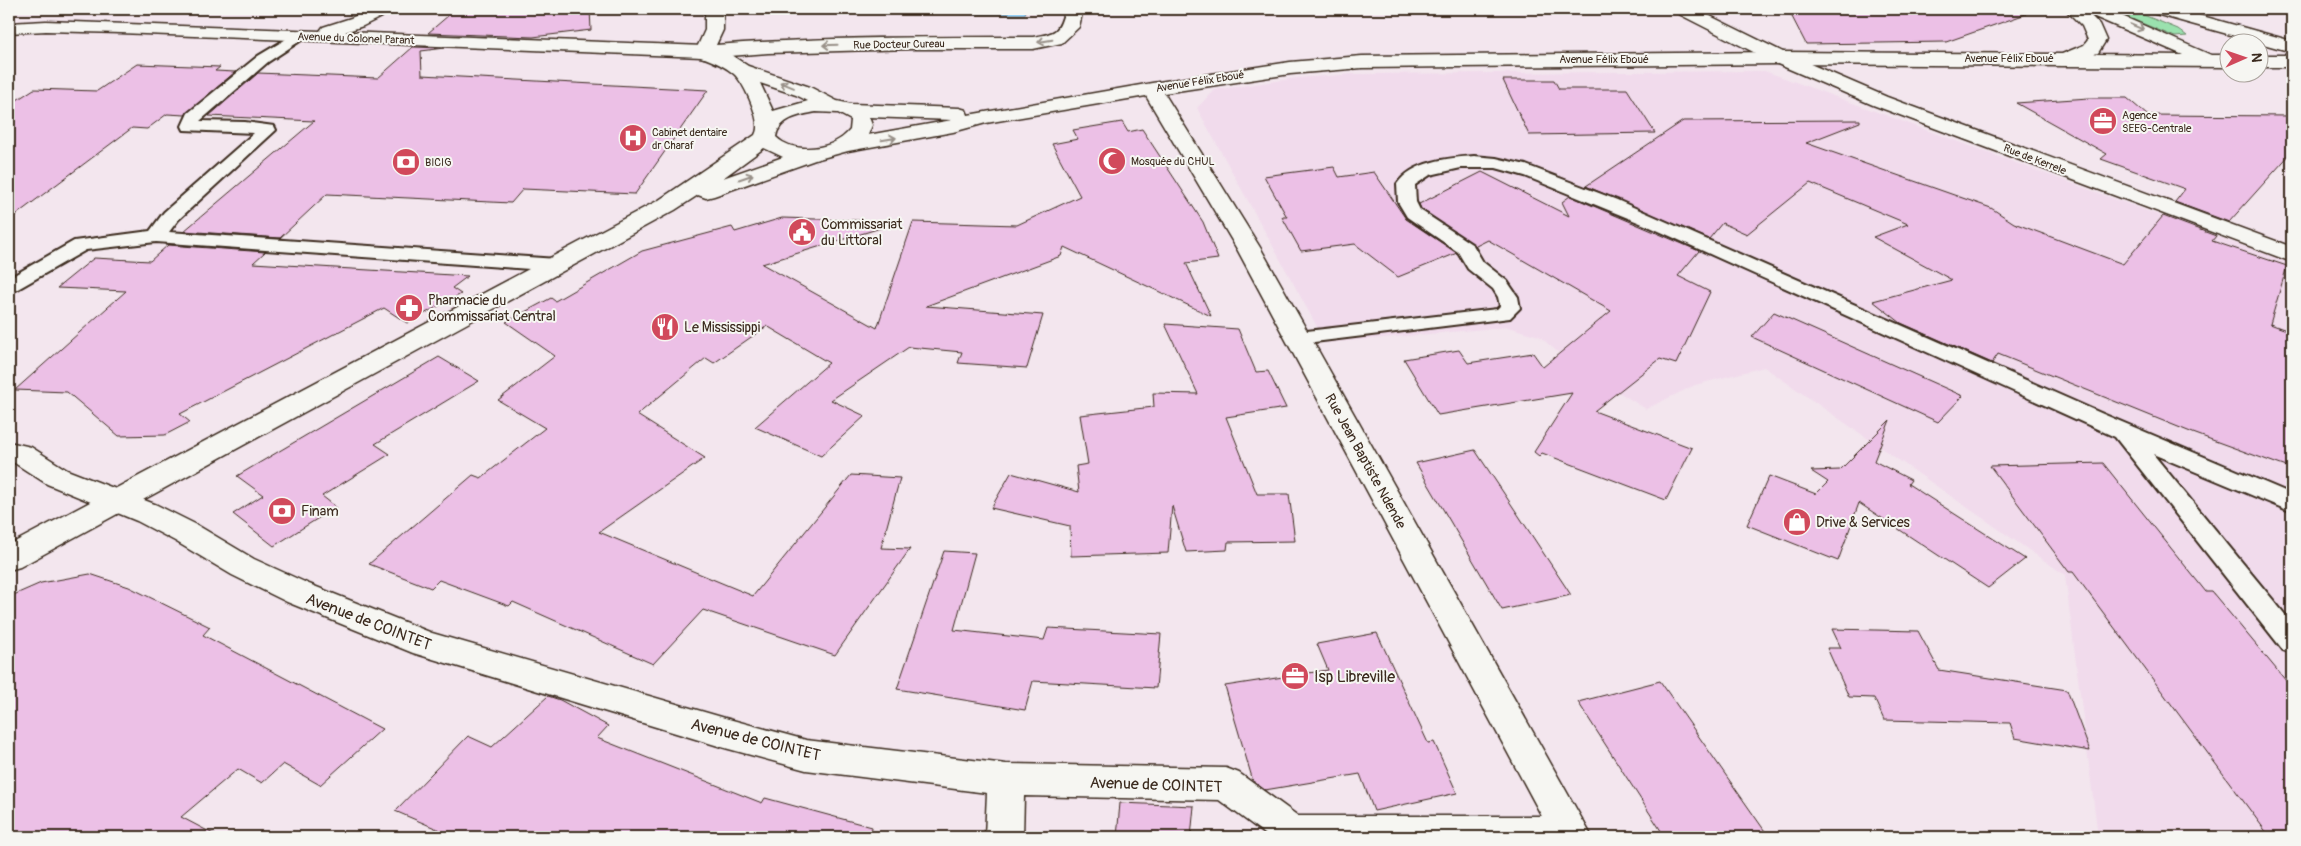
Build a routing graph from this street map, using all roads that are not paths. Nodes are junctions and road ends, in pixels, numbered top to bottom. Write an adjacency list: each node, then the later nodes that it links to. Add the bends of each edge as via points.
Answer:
1 (385, 9): 10 (main road, via 342,28); 11 (main road, via 381,24 387,32)
2 (714, 9): 14 (main road, via 714,30)
3 (1074, 9): 14 (main road, Rue Docteur Cureau, one-way to 14, via 1070,27 1056,39 1032,43 797,46)
4 (1683, 9): 15 (main road, Rue de Kerrele)
5 (2074, 9): 16 (main road, via 2090,24 2097,40 2090,49)
6 (2092, 9): 17 (main road, one-way to 17)
7 (2146, 9): 12 (main road)
8 (2158, 9): 13 (main road)
9 (9, 28): 10 (main road, Avenue du Colonel Parant, via 120,28)
10 (298, 36): 11 (main road, Avenue du Colonel Parant); 29 (lane, via 263,59 194,116 190,126 268,130 171,216)
11 (405, 40): 14 (main road, Avenue du Colonel Parant)
12 (2218, 41)
13 (2292, 47)
14 (704, 52): 21 (main road)
15 (1780, 58): 16 (main road, Avenue Félix Eboué); 22 (main road, Avenue Félix Eboué, via 1362,62 1290,68); 30 (main road, Rue de Kerrele, via 1880,101)
16 (2069, 58): 18 (main road, Avenue Félix Eboué)
17 (2218, 60)
18 (2218, 61)
19 (2268, 61): 20 (main road)
20 (2292, 61)
21 (741, 70): 23 (main road, one-way to 21, via 786,84); 25 (main road, via 763,107)
22 (1152, 89): 24 (main road, Avenue Félix Eboué); 33 (main road, Rue Jean Baptiste Ndende)
23 (839, 108): 24 (main road); 25 (main road, via 800,108 774,120); 26 (main road, via 860,120 862,127 859,134)
24 (983, 117): 26 (main road, one-way to 24, via 953,126)
25 (766, 133): 27 (main road, via 770,144 778,150 805,154); 28 (main road, via 713,175)
26 (841, 146): 27 (main road)
27 (820, 152): 28 (main road, one-way to 27)
28 (667, 205): 31 (main road)
29 (156, 236): 31 (lane); 32 (lane, via 81,245)
30 (2292, 255)
31 (557, 265): 36 (main road)
32 (9, 286)
33 (1298, 338): 34 (lane, via 1503,314 1510,308 1508,297 1500,285 1475,265 1466,249 1412,213 1407,202 1406,184 1412,177 1455,162 1498,164 1533,173 1632,213); 41 (main road, Rue Jean Baptiste Ndende)
34 (2124, 434): 37 (lane); 39 (lane)
35 (9, 452): 36 (main road, Avenue de COINTET, via 21,454 57,477)
36 (116, 500): 38 (main road); 40 (main road, Avenue de COINTET, via 186,533 243,568 425,644 806,755)
37 (2292, 504)
38 (9, 559)
39 (2292, 642)
40 (1006, 780): 41 (main road, Avenue de COINTET, via 1226,784 1292,833); 42 (main road)
41 (1572, 835)
42 (1004, 837)

